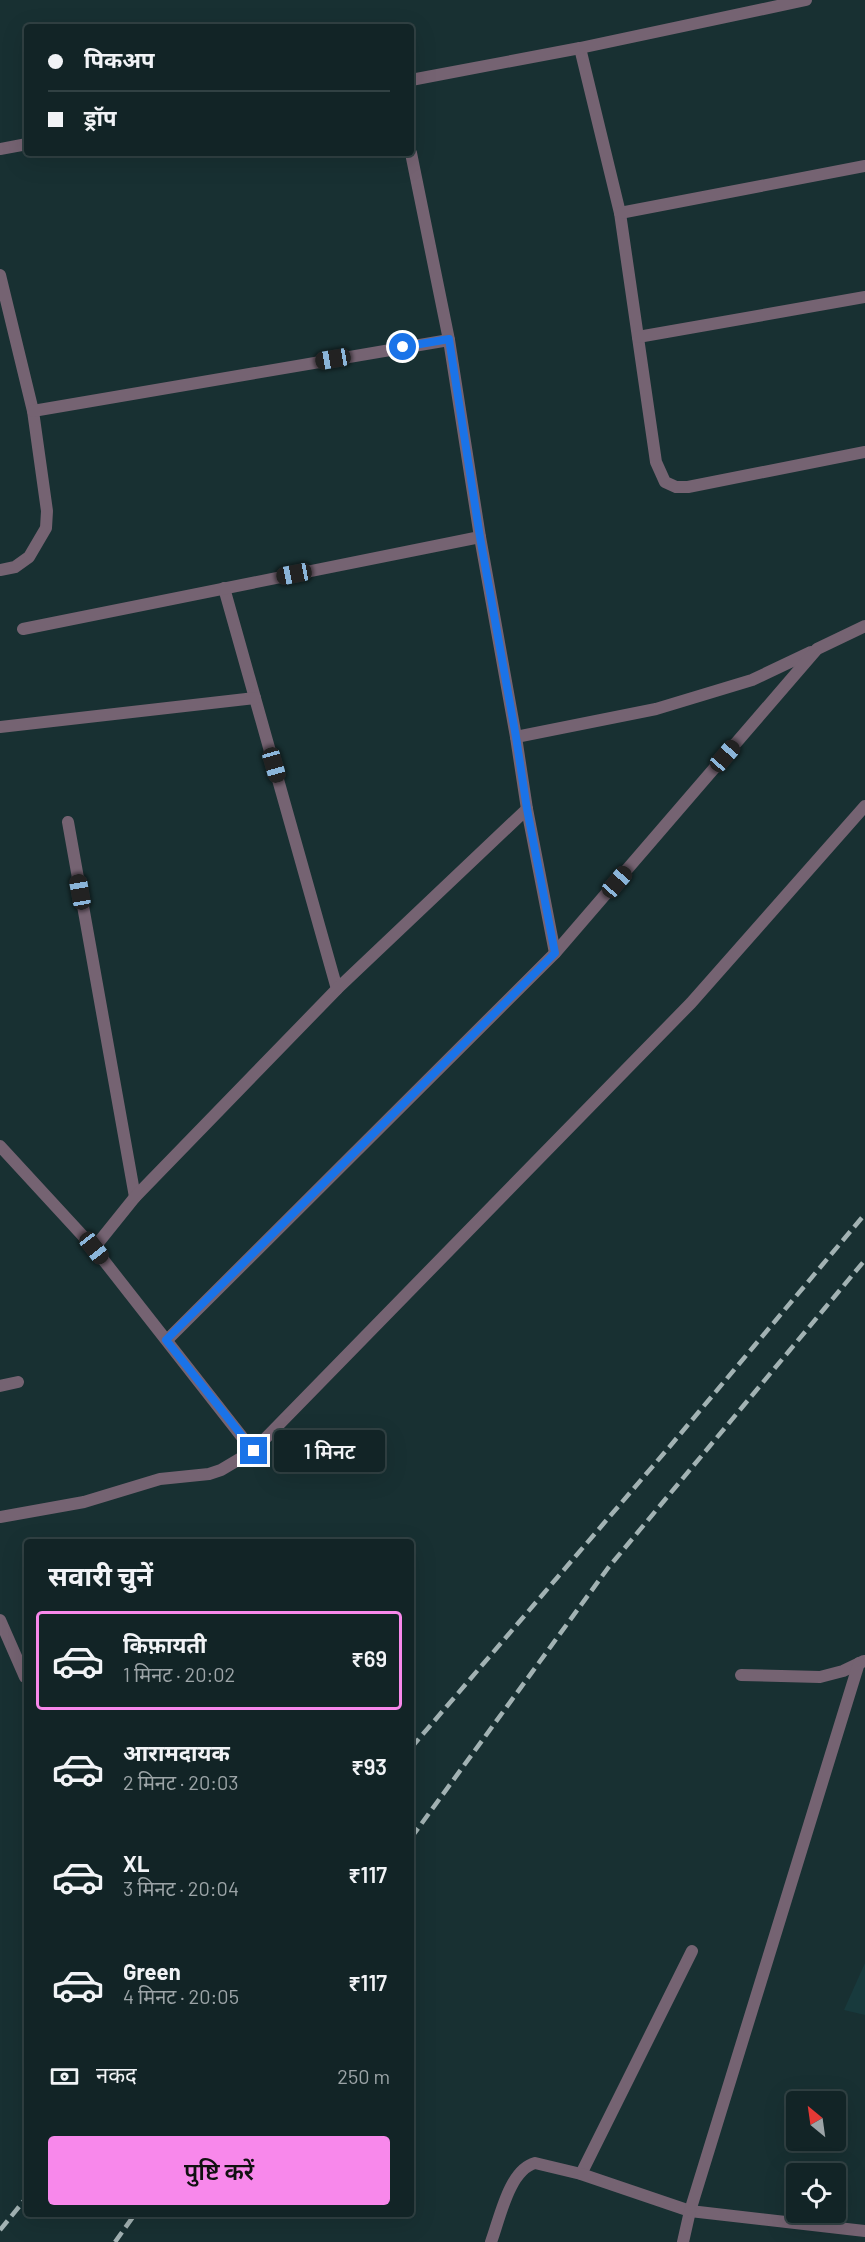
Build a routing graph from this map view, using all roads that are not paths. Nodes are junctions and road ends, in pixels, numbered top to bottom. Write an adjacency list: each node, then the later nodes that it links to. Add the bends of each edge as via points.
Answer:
1 (806, 0): 2 (street)
2 (580, 48): 3 (street); 8 (street)
3 (414, 79)
4 (24, 145): 5 (street)
5 (0, 149)
6 (412, 156): 12 (street)
7 (865, 166): 8 (street)
8 (620, 213): 11 (street)
9 (0, 275): 13 (street)
10 (865, 297): 11 (street)
11 (638, 337): 14 (street, via 656,462 665,482 688,487)
12 (449, 339): 13 (street); 15 (street)
13 (33, 411): 16 (street, via 46,528 29,557 15,567)
14 (865, 452)
15 (480, 537): 17 (street); 23 (street)
16 (0, 570)
17 (224, 588): 19 (street); 21 (street)
18 (865, 626): 20 (street)
19 (23, 629)
20 (817, 649): 23 (street, via 752,680 656,709); 27 (street)
21 (255, 698): 22 (street); 28 (street)
22 (0, 727)
23 (516, 737): 25 (street)
24 (865, 806): 35 (street, via 691,1003)
25 (527, 809): 27 (street); 28 (street)
26 (68, 822): 30 (street)
27 (555, 953): 32 (street)
28 (337, 989): 30 (street)
29 (0, 1146): 31 (street)
30 (135, 1197): 31 (street)
31 (94, 1248): 32 (street)
32 (166, 1340): 35 (street)
33 (18, 1382): 34 (street)
34 (0, 1386)
35 (254, 1451): 36 (street, via 209,1474 160,1479 84,1502)
36 (0, 1517)
37 (0, 1620): 40 (street)
38 (862, 1662): 39 (street, via 820,1677); 43 (street)
39 (741, 1675)
40 (24, 1677)
41 (692, 1952): 42 (street)
42 (581, 2174): 43 (street); 45 (street, via 535,2163 520,2170)
43 (690, 2211): 44 (street); 46 (street)
44 (865, 2231)
45 (491, 2242)
46 (683, 2242)

